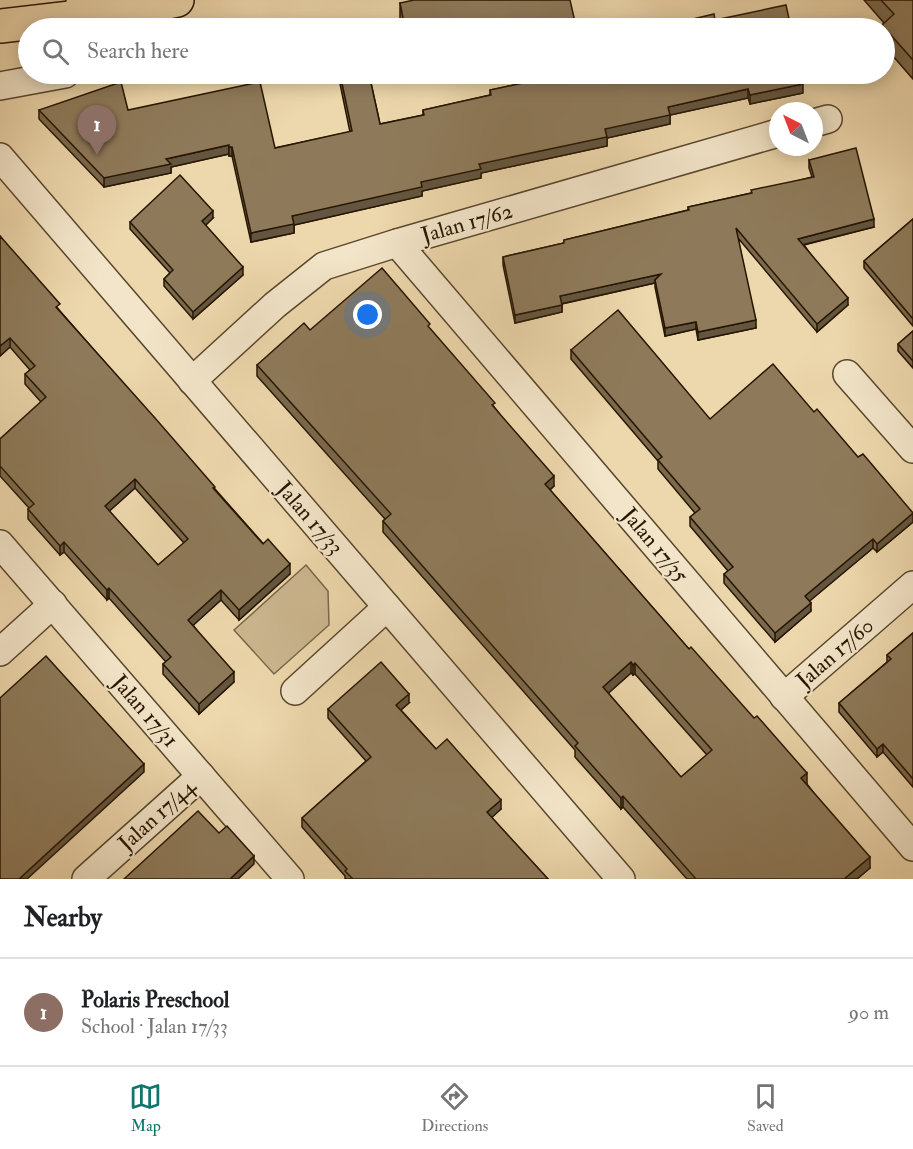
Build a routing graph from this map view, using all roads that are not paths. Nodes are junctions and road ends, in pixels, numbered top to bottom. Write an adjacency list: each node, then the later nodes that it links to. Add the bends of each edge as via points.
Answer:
1 (82, 0): 3 (main road)
2 (177, 0): 3 (main road)
3 (113, 13): 4 (main road)
4 (70, 18)
5 (18, 24): 6 (main road)
6 (0, 26)
7 (18, 83): 8 (street)
8 (0, 86)
9 (769, 136): 11 (street, Jalan 17/62)
10 (0, 157): 13 (street, Jalan 17/33)
11 (397, 243): 13 (street, Jalan 17/62, via 324,266); 21 (street, Jalan 17/35)
12 (847, 374): 14 (street)
13 (192, 381): 18 (street, Jalan 17/33)
14 (913, 449)
15 (0, 544): 17 (street, Jalan 17/31)
16 (913, 585): 21 (street, Jalan 17/60)
17 (53, 604): 19 (street); 22 (street, Jalan 17/31)
18 (387, 607): 20 (street); 26 (street, Jalan 17/33)
19 (0, 652)
20 (295, 691)
21 (784, 697): 23 (street, Jalan 17/35)
22 (201, 776): 24 (street, Jalan 17/44); 25 (street, Jalan 17/31)
23 (913, 847)
24 (86, 879)
25 (290, 879)
26 (621, 879)

